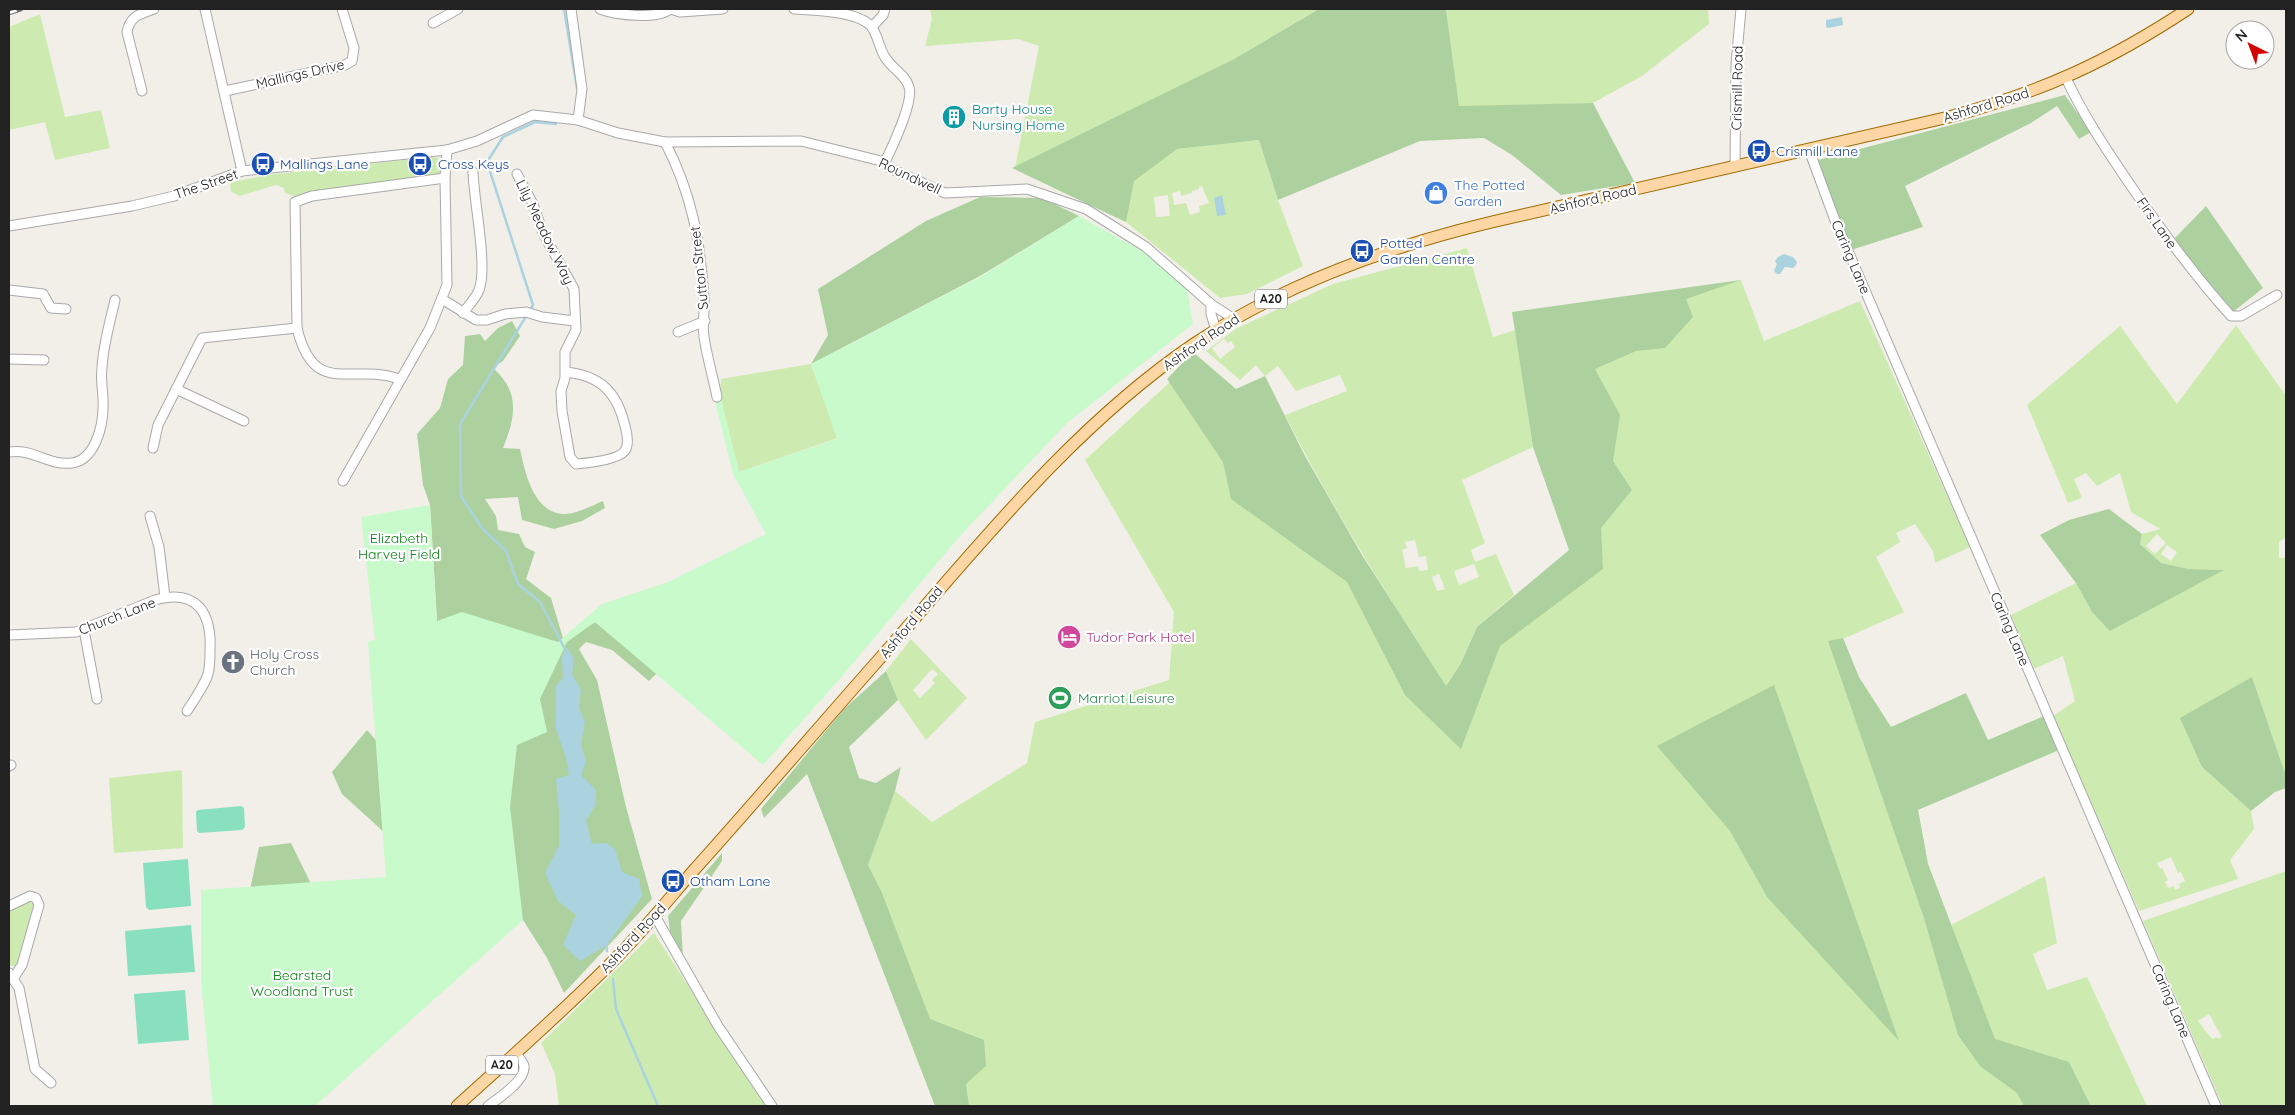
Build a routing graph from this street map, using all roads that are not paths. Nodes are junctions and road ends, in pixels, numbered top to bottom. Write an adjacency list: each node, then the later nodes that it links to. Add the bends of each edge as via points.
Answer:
1 (154, 9): 16 (street, via 134,16 126,32)
2 (205, 9): 17 (street)
3 (342, 9): 17 (street, Mallings Drive, via 354,48 352,61 345,66)
4 (458, 9): 13 (street)
5 (571, 9): 18 (street, via 582,89)
6 (600, 9): 7 (street, via 654,16)
7 (670, 9): 8 (street, via 685,12)
8 (723, 9)
9 (794, 9): 14 (street, via 862,19)
10 (885, 9): 14 (street)
11 (1741, 9): 23 (street, Crismill Road, via 1736,64)
12 (2188, 9): 15 (main road, Ashford Road / A20, via 2113,55)
13 (433, 23)
14 (872, 27): 22 (street, via 886,59 910,88 901,127)
15 (2066, 78): 21 (main road, Ashford Road / A20, via 2010,100 1949,118); 30 (street, Firs Lane, via 2108,153 2165,236 2231,316 2241,316)
16 (142, 91)
17 (225, 91): 24 (street)
18 (578, 120): 19 (street, Roundwell, via 618,133); 20 (street, The Street, via 533,116 477,141)
19 (665, 142): 22 (street, Roundwell, via 801,141); 38 (street, Sutton Street, via 691,202 705,299)
20 (447, 150): 24 (street, The Street); 27 (street)
21 (1809, 150): 23 (main road, Ashford Road / A20); 66 (street, Caring Lane, via 1836,223)
22 (885, 162): 33 (street, Roundwell, via 887,168 945,193 1027,189 1086,210 1146,247)
23 (1735, 167): 36 (main road, Ashford Road / A20, via 1422,241 1328,273)
24 (242, 171): 28 (street, The Street, via 174,196 132,206)
25 (473, 172): 35 (street, via 483,274 479,292)
26 (517, 174): 37 (street, Lily Meadow Way, via 533,204 543,233 574,289)
27 (445, 178): 31 (street, via 447,285); 39 (street, via 312,196 295,202)
28 (9, 226)
29 (9, 290): 34 (street, via 43,294 51,308)
30 (2277, 294)
31 (442, 299): 35 (street); 45 (street, via 430,328)
32 (115, 300): 50 (street, via 102,368 101,421 89,454 79,461 64,463 31,452)
33 (1211, 304): 36 (street, Roundwell); 40 (street)
34 (66, 308)
35 (463, 312): 37 (street, via 476,320 526,312)
36 (1234, 319): 40 (main road, Ashford Road / A20)
37 (575, 321): 44 (street, Lily Meadow Way, via 576,330 565,352)
38 (705, 321): 41 (street); 47 (street, Sutton Street, via 704,334)
39 (297, 328): 45 (street, via 302,348 325,372 340,376 387,374); 46 (street, via 202,338)
40 (1216, 330): 59 (main road, Ashford Road / A20, via 1130,394 1025,494 964,559)
41 (678, 332)
42 (9, 359): 43 (street)
43 (44, 360)
44 (565, 372): 44 (street, Lily Meadow Way, via 590,376 613,394 623,415 628,437 626,449 619,456 576,464 570,457 562,411 561,390)
45 (399, 378): 51 (street)
46 (176, 389): 48 (street); 49 (street, via 158,425)
47 (717, 397)
48 (244, 421)
49 (153, 448)
50 (9, 452)
51 (343, 481)
52 (150, 516): 53 (street, via 159,547)
53 (165, 597): 54 (street, Church Lane); 57 (street, Church Lane, via 180,597 196,604 211,628 208,676)
54 (84, 630): 55 (street, Church Lane, via 54,635); 56 (street)
55 (9, 635)
56 (97, 699)
57 (187, 711)
58 (9, 906): 60 (street, via 30,896 36,898 39,905 22,965)
59 (655, 916): 61 (main road, Ashford Road / A20, via 616,958); 65 (street, via 718,1026)
60 (11, 976): 62 (street, via 19,988 36,1069)
61 (516, 1053): 63 (main road, Ashford Road / A20); 64 (street, via 524,1065 523,1072 516,1084)
62 (51, 1083)
63 (457, 1106)
64 (488, 1106)
65 (772, 1106)
66 (2216, 1106)

